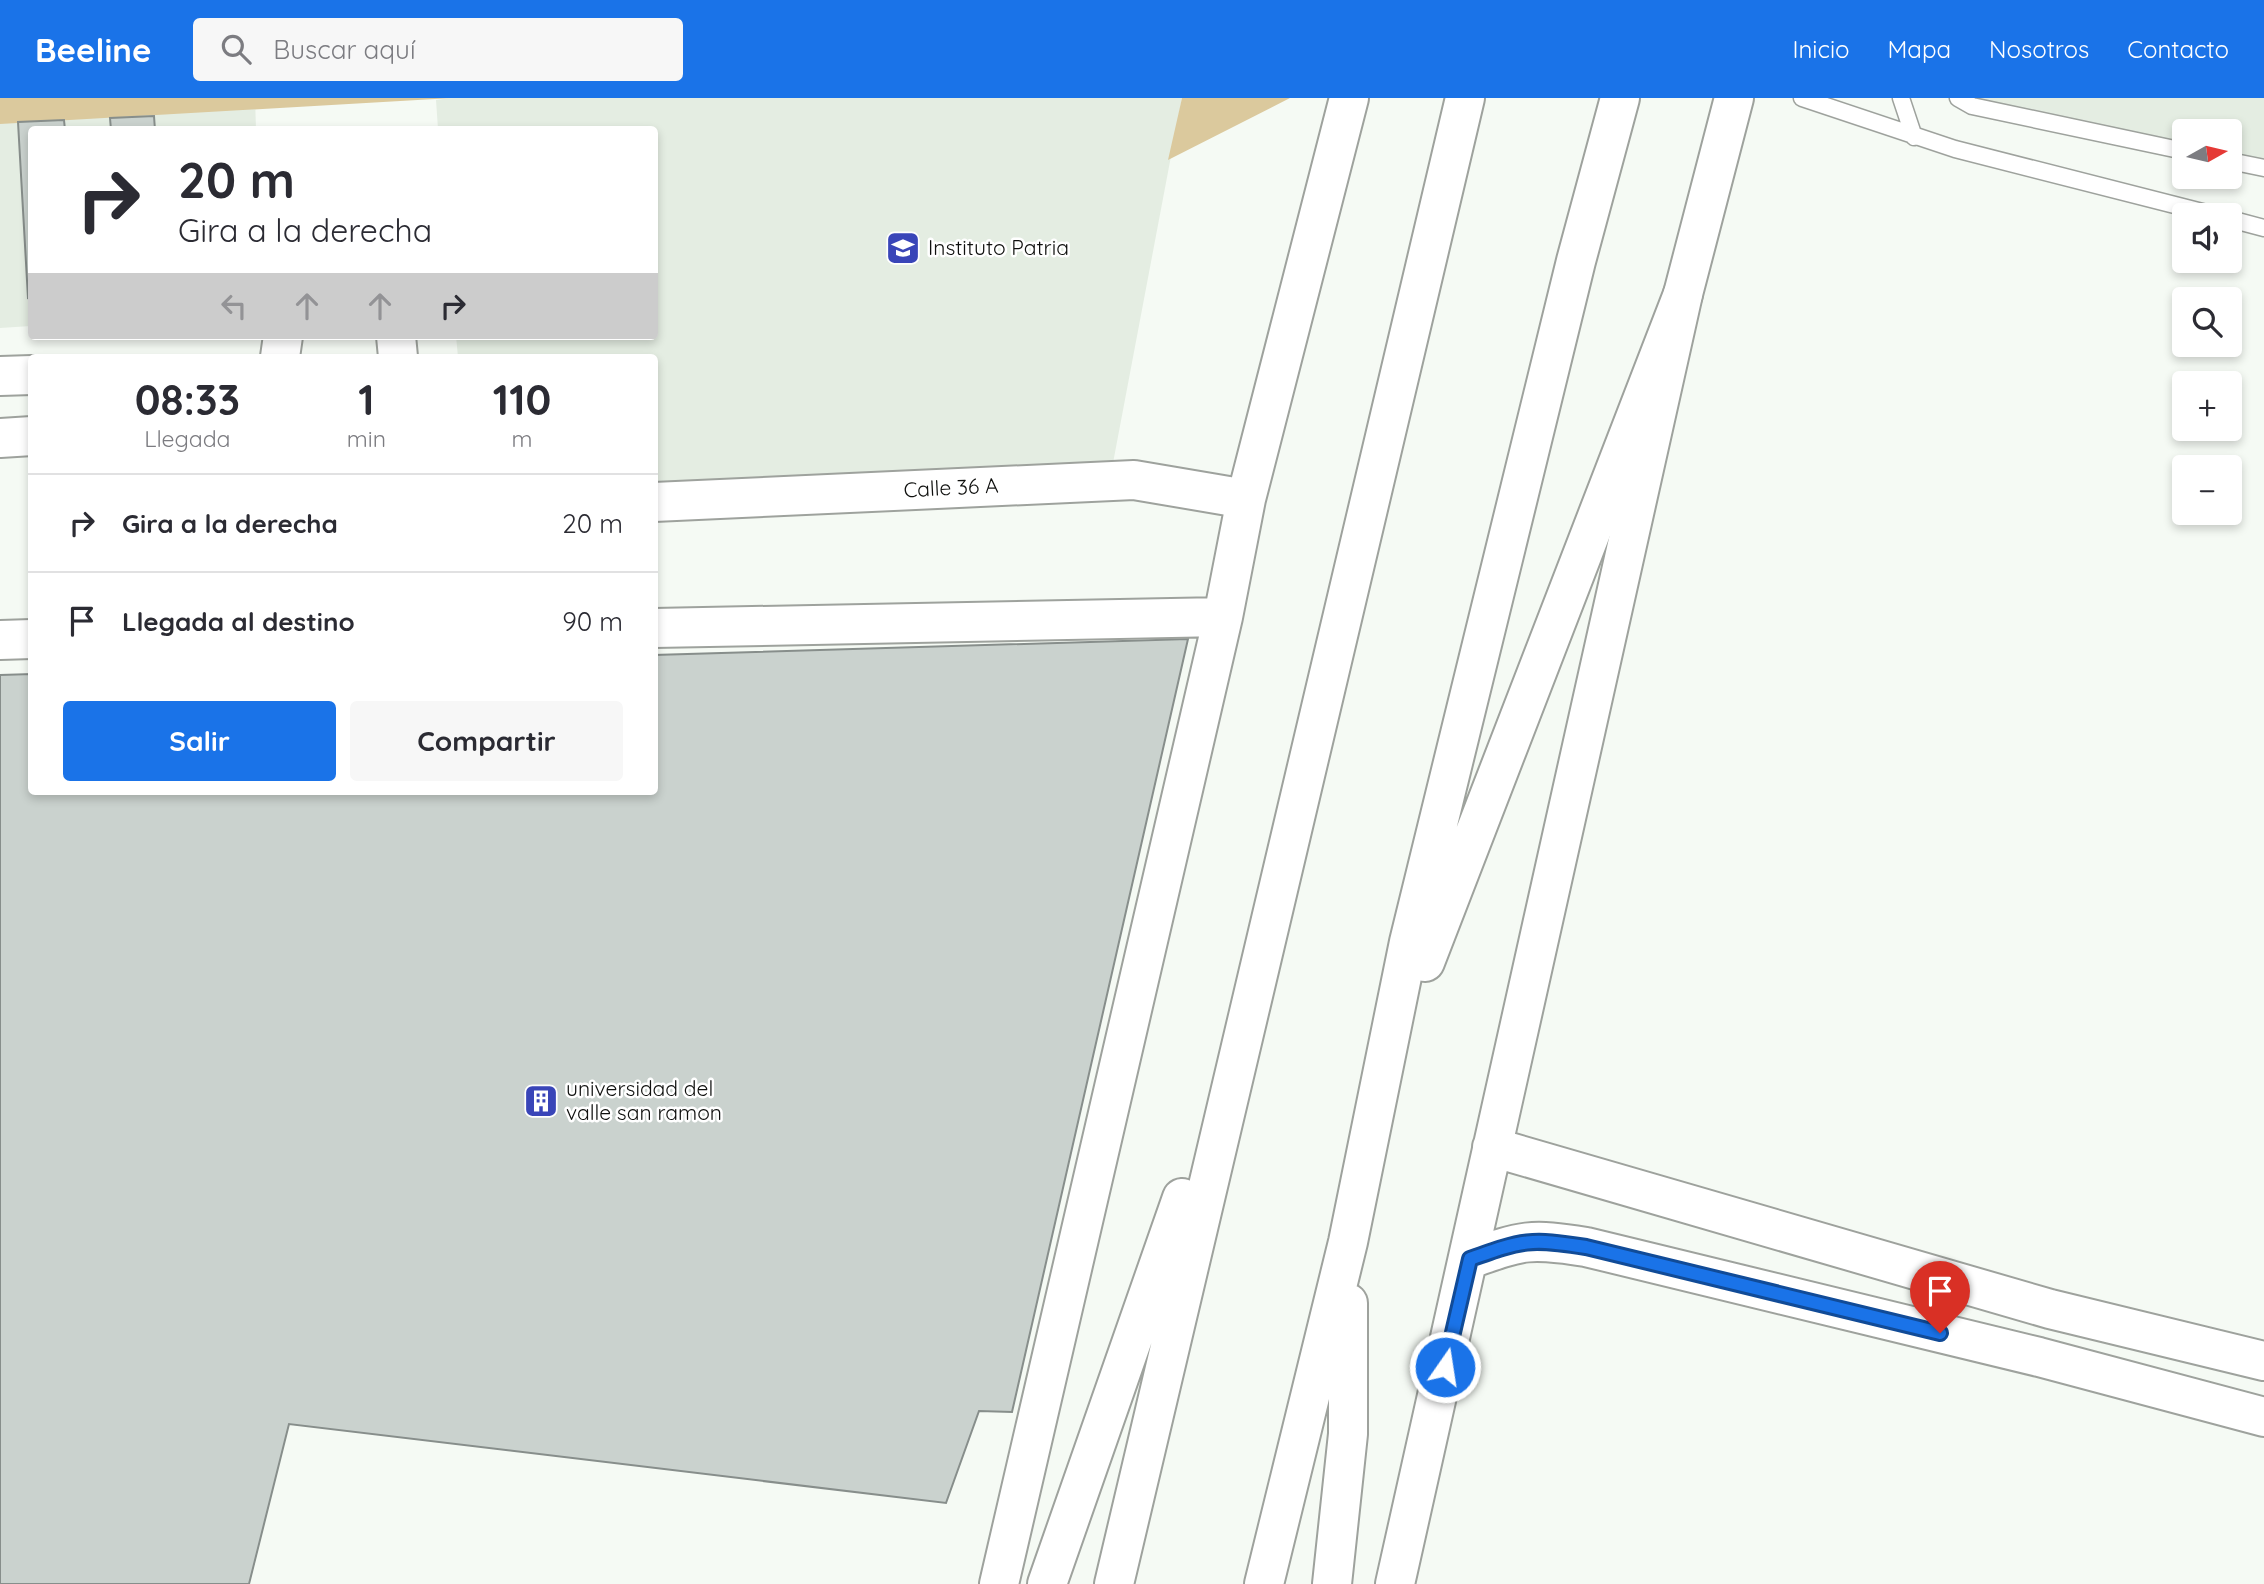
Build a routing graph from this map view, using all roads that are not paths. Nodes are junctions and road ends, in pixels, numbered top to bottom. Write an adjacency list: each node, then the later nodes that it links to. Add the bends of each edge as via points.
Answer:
1 (1349, 98): 20 (main road)
2 (1465, 98): 26 (main road)
3 (1620, 98): 27 (main road, via 1416,915)
4 (1734, 98): 15 (main road)
5 (1802, 98): 8 (lane)
6 (1901, 98): 8 (lane)
7 (1958, 98): 9 (lane, via 1972,106)
8 (1914, 137): 12 (lane)
9 (2172, 148)
10 (2242, 163): 11 (lane)
11 (2264, 168)
12 (2172, 204)
13 (2242, 222): 14 (lane)
14 (2264, 228)
15 (1683, 294): 27 (main road); 28 (main road)
16 (28, 375): 17 (main road)
17 (0, 376)
18 (28, 436): 19 (main road)
19 (0, 438)
20 (1246, 499): 21 (main road, Calle 36 A, via 1134,480); 22 (main road)
21 (658, 502)
22 (1223, 617): 23 (main road); 33 (main road)
23 (658, 628)
24 (28, 639): 25 (main road)
25 (0, 640)
26 (1249, 1008): 34 (main road); 35 (main road)
27 (1386, 1062): 29 (main road)
28 (1492, 1147): 30 (main road); 31 (main road, via 2050,1309)
29 (1348, 1242): 36 (main road); 37 (main road, via 1348,1434)
30 (1470, 1259): 32 (main road, via 1538,1240 1586,1247); 38 (main road)
31 (2264, 1361)
32 (2264, 1417)
33 (999, 1584)
34 (1047, 1584)
35 (1114, 1584)
36 (1264, 1584)
37 (1332, 1584)
38 (1395, 1584)

